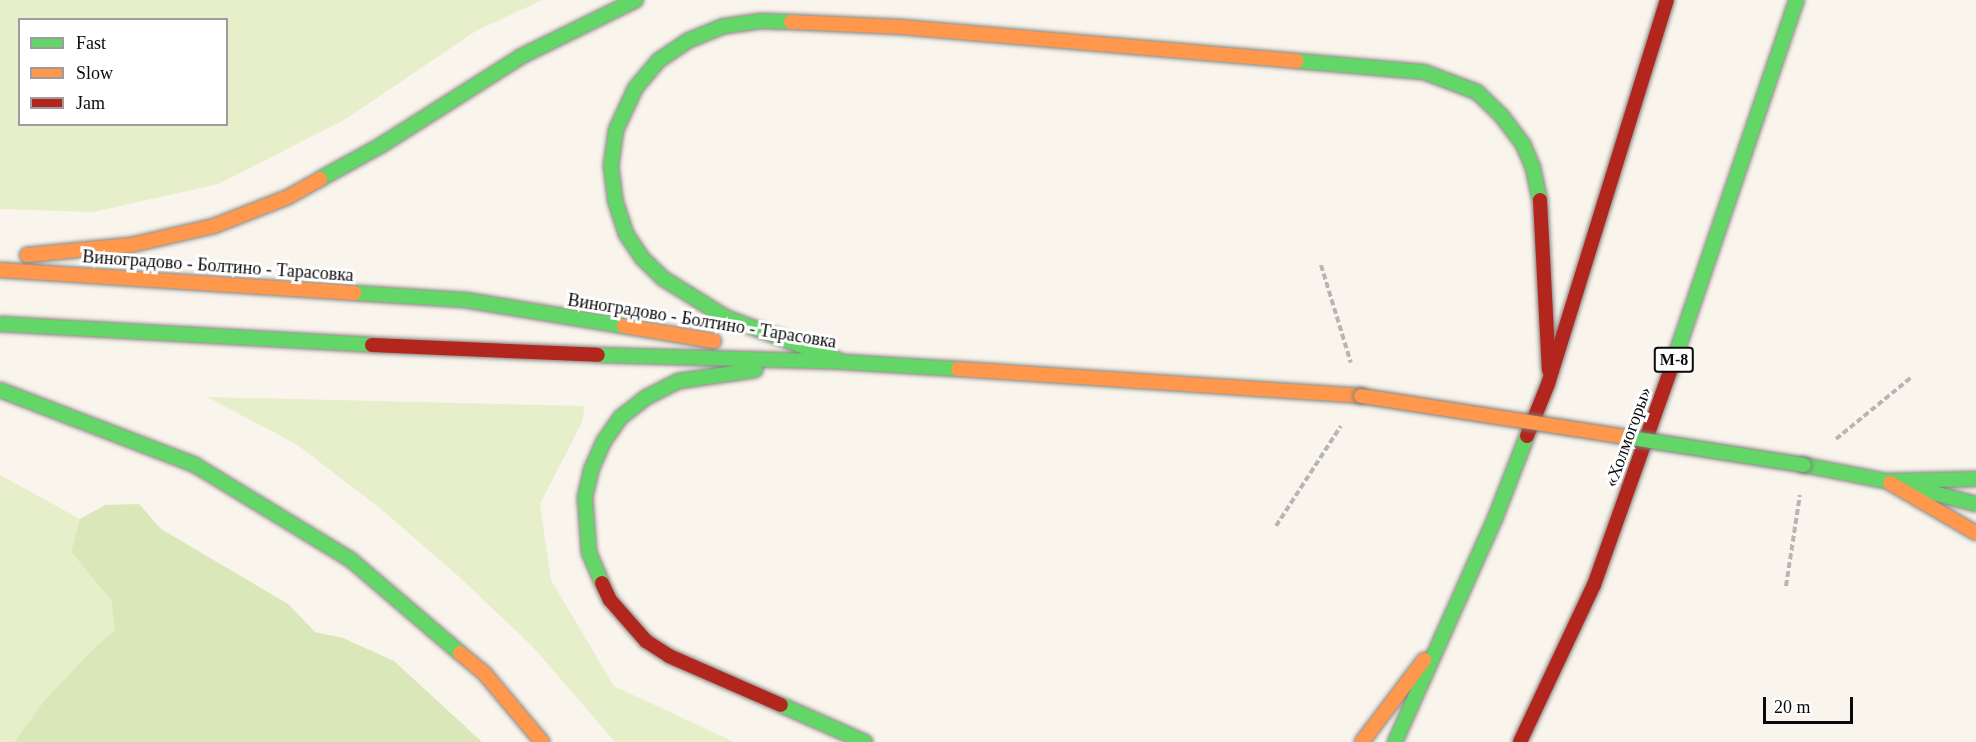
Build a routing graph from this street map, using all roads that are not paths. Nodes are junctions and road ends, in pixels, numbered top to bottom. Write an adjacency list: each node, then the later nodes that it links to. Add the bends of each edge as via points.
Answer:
1 (636, 0): 4 (main road, via 520,57 380,146 288,197 214,226 131,245)
2 (1667, 0): 8 (main road)
3 (1797, 0): 15 (main road, «Холмогоры» / М-8, via 1594,585)
4 (0, 258)
5 (0, 270): 7 (main road, Виноградово - Болтино - Тарасовка, via 465,300)
6 (0, 324): 7 (main road, Виноградово - Болтино - Тарасовка, via 473,351)
7 (843, 362): 8 (main road, via 725,317 692,298 642,258 626,234 615,200 611,166 616,130 635,89 659,60 689,40 724,26 761,21 879,26 1413,71 1449,80 1477,92 1501,115 1523,144 1533,168 1540,195 1547,295); 11 (main road, bridge, via 1361,396); 17 (main road, via 708,375 679,381 645,398 621,417 604,441 587,488 585,527 597,576 627,622 646,641 669,656)
8 (1548, 384): 14 (main road)
9 (0, 390): 16 (main road, via 195,465 351,560 485,674)
10 (1976, 479): 11 (main road)
11 (1886, 481): 12 (main road); 13 (main road)
12 (1976, 504)
13 (1976, 533)
14 (1448, 627): 18 (main road); 19 (main road)
15 (1536, 713): 20 (main road, «Холмогоры» / М-8); 21 (main road)
16 (542, 742)
17 (865, 742)
18 (1362, 742)
19 (1395, 742)
20 (1520, 742)
21 (1526, 742)

